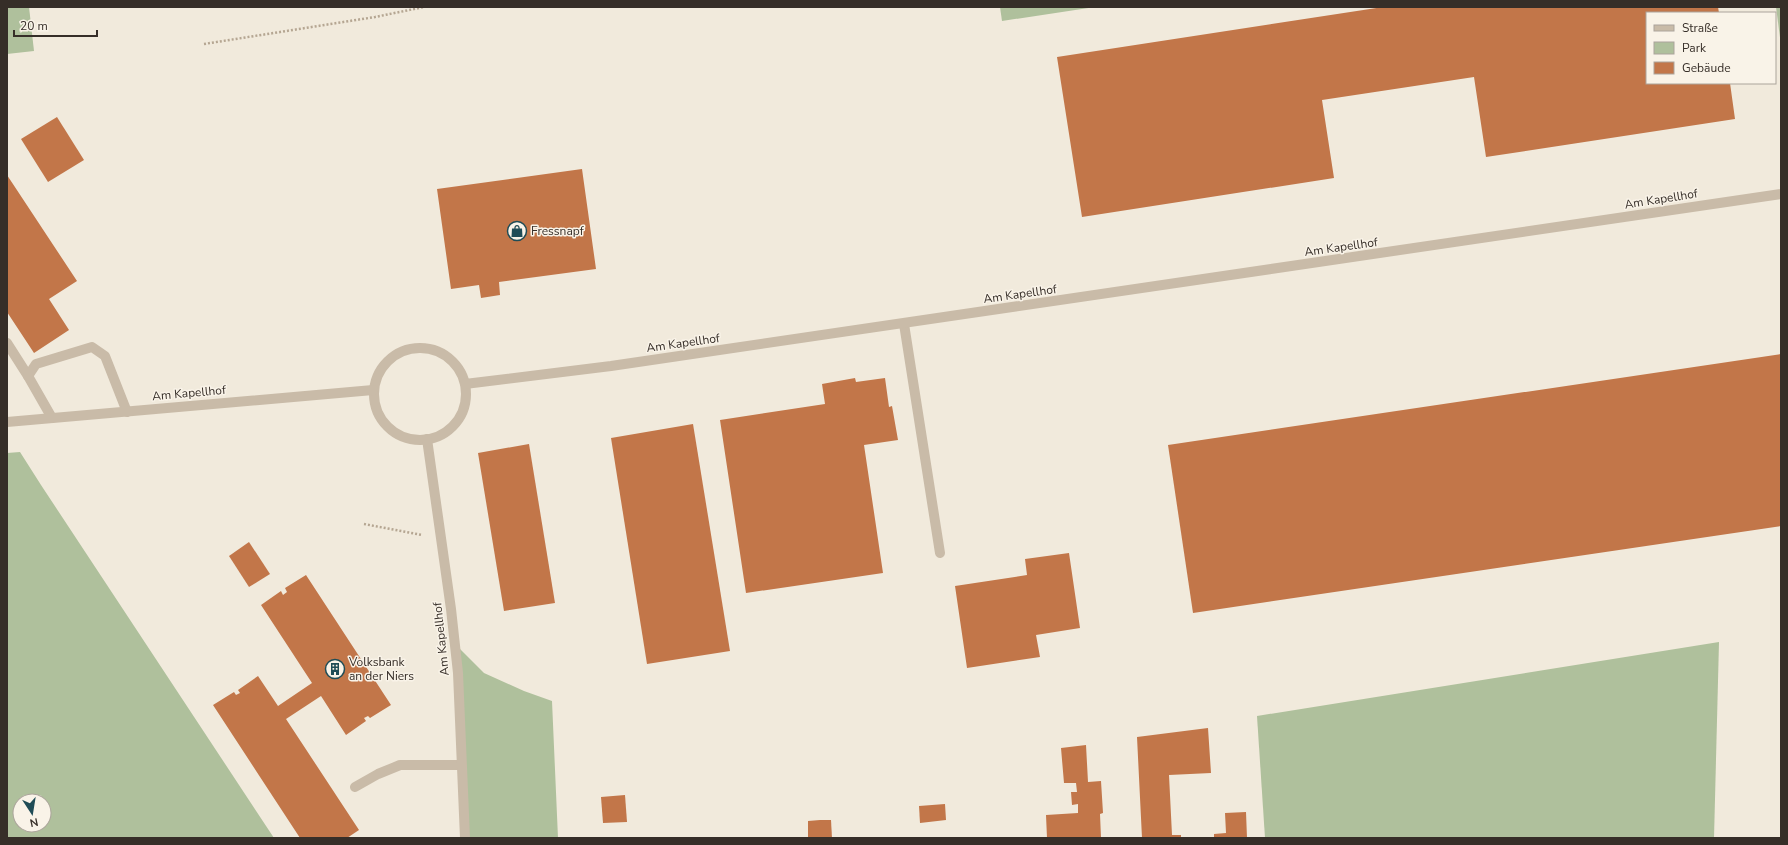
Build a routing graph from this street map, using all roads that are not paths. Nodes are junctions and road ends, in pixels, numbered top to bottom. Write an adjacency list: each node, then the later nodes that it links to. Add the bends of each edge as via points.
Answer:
1 (1781, 194): 2 (street, Am Kapellhof)
2 (904, 324): 5 (street, Am Kapellhof, via 612,366); 11 (street)
3 (7, 343): 4 (street)
4 (28, 376): 7 (street, via 36,364 92,347 105,356); 8 (street)
5 (465, 384): 6 (street, via 459,369 447,356 433,350 416,348 400,352 387,361 378,374); 10 (street, via 465,402 458,420 445,433)
6 (373, 390): 7 (street, Am Kapellhof); 10 (street, via 375,406 382,422 395,433 410,439)
7 (127, 412): 8 (street, Am Kapellhof)
8 (52, 418): 9 (street, Am Kapellhof)
9 (7, 422)
10 (427, 440): 12 (street, Am Kapellhof, via 458,673)
11 (940, 553)
12 (461, 765): 13 (street, via 400,765); 14 (street, Am Kapellhof)
13 (355, 787)
14 (465, 838)

